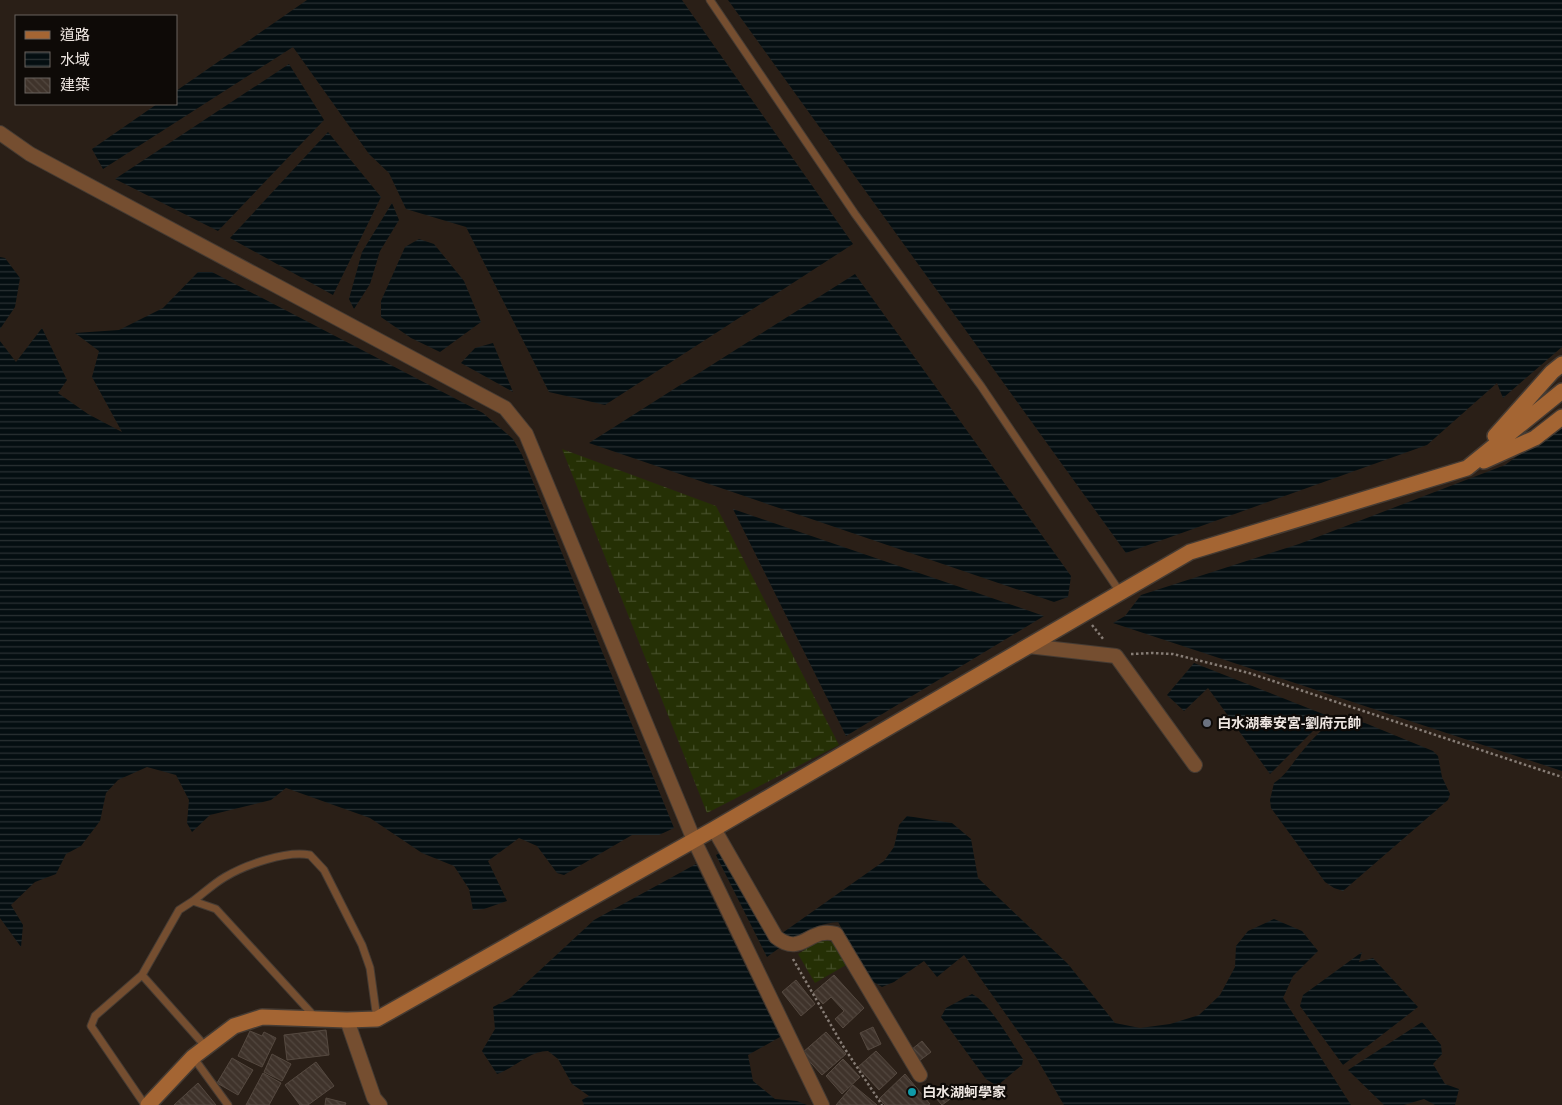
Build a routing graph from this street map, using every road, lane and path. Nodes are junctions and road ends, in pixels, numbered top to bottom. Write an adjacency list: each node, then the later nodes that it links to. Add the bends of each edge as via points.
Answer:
1 (710, 0): 7 (lane, via 855,214 981,386)
2 (0, 133): 14 (street, via 30,154 505,408 526,434)
3 (1562, 364): 6 (street)
4 (1562, 391): 6 (street)
5 (1562, 417): 6 (street, via 1535,438)
6 (1467, 468): 7 (street, via 1190,552)
7 (1120, 592): 8 (street)
8 (1083, 614): 9 (street); 10 (path)
9 (1028, 646): 10 (street); 13 (street)
10 (1116, 656): 11 (street); 12 (path, via 1152,652 1173,654 1249,673)
11 (1195, 765)
12 (1562, 777)
13 (714, 829): 14 (street); 16 (street)
14 (694, 840): 19 (street); 27 (street)
15 (193, 901): 17 (lane, via 179,910); 18 (lane, via 216,909); 19 (lane, via 239,870 290,854 310,855 324,870 362,945 370,968)
16 (781, 941): 23 (street, via 794,946 828,932 836,934); 28 (path)
17 (142, 976): 21 (lane); 24 (lane, via 95,1016 91,1026)
18 (317, 1019): 20 (street); 21 (street, via 262,1017 234,1026)
19 (377, 1019): 20 (street)
20 (347, 1020): 26 (street, via 374,1098)
21 (206, 1047): 22 (street)
22 (192, 1057): 24 (street); 25 (lane)
23 (920, 1075)
24 (147, 1105)
25 (228, 1105)
26 (380, 1105)
27 (822, 1105)
28 (882, 1105)

